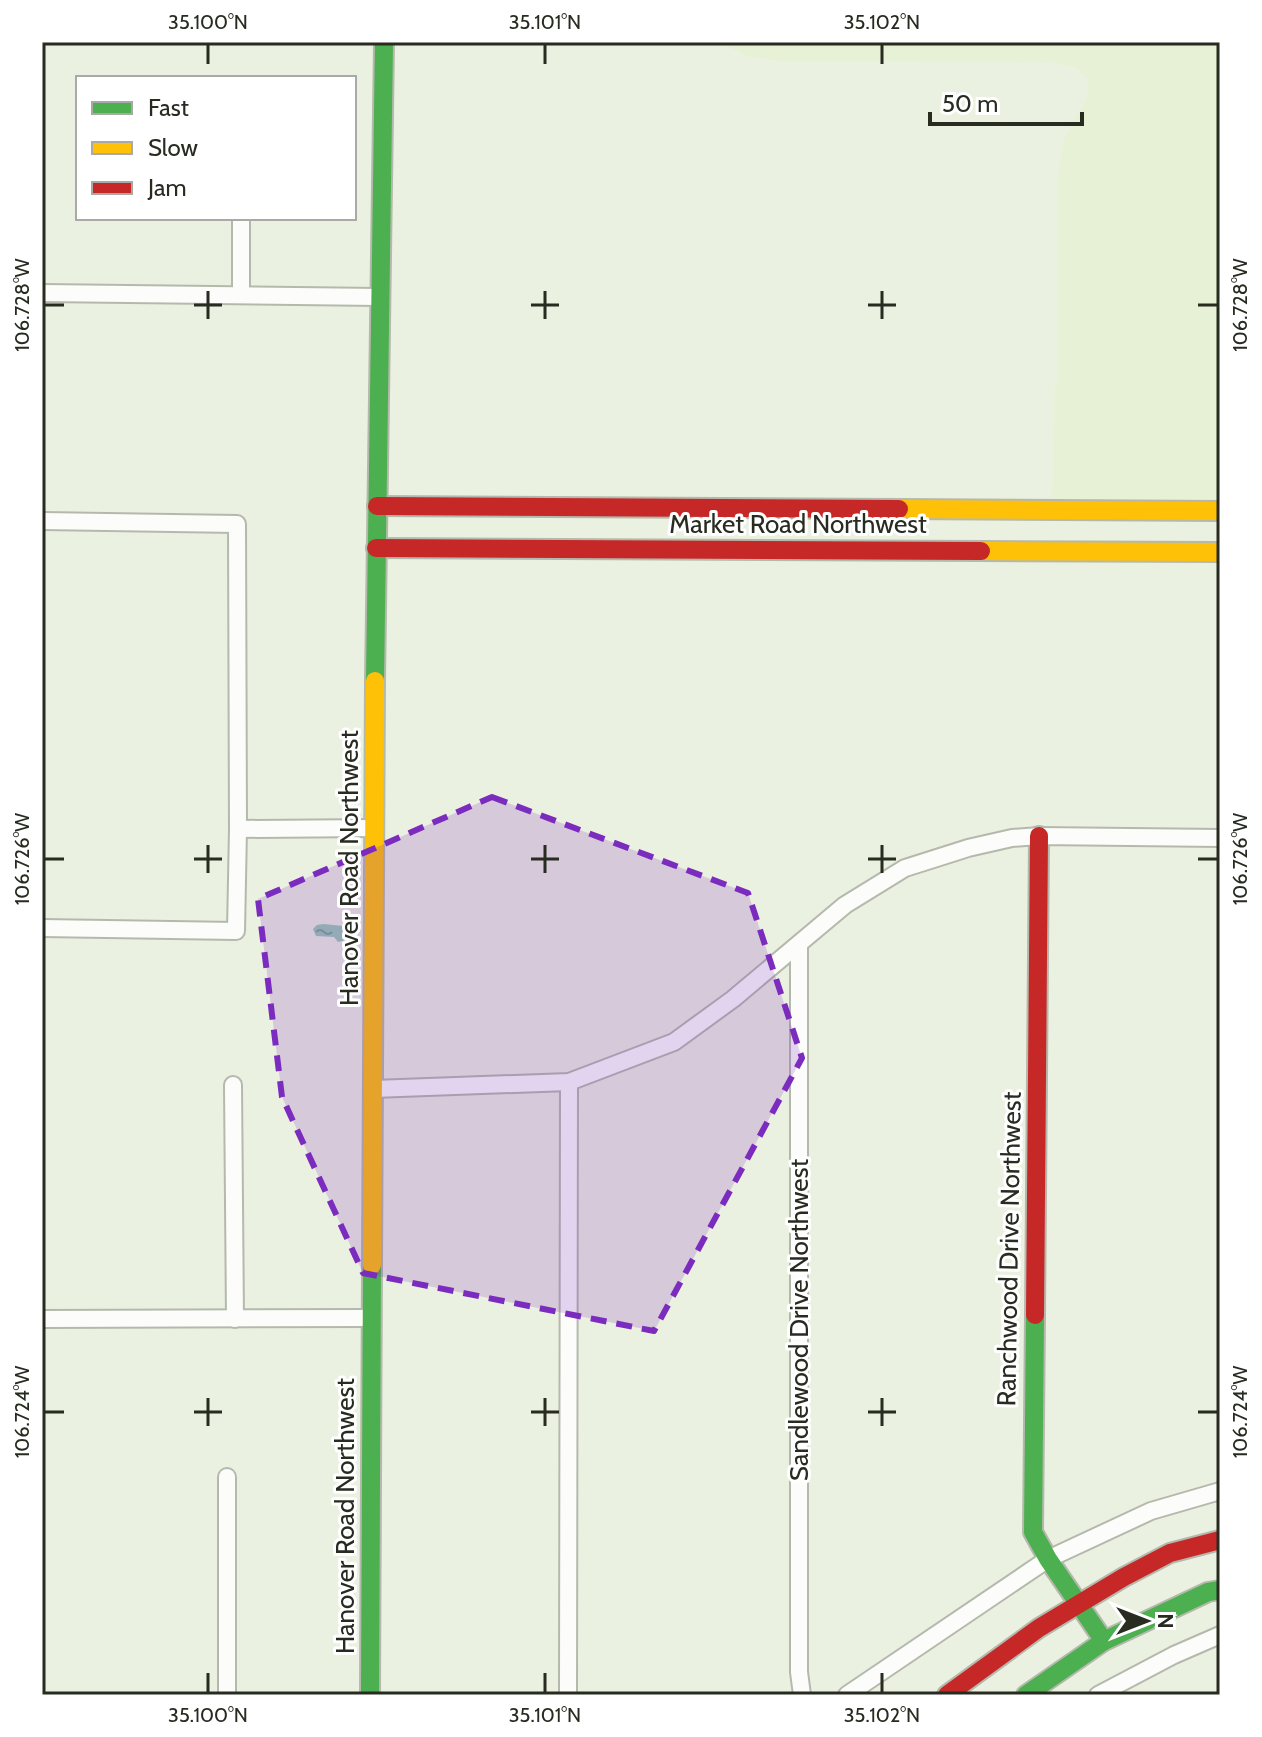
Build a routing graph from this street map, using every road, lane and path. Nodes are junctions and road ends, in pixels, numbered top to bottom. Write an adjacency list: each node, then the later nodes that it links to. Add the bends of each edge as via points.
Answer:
1 (384, 42): 5 (street, Hanover Road Northwest)
2 (241, 220): 4 (street)
3 (42, 293): 4 (street)
4 (241, 294): 5 (street)
5 (379, 297): 6 (street, Hanover Road Northwest)
6 (377, 506): 7 (street, Market Road Northwest); 9 (street, Hanover Road Northwest)
7 (1220, 511)
8 (42, 521): 12 (street, via 237,524)
9 (376, 548): 10 (street, Market Road Northwest); 11 (street, Hanover Road Northwest)
10 (1220, 552)
11 (375, 828): 12 (street); 19 (street, Hanover Road Northwest)
12 (238, 829): 15 (street, via 236,931)
13 (1039, 836): 14 (street); 16 (street, via 968,848 905,868 845,905); 26 (street, Ranchwood Drive Northwest, via 1033,1532)
14 (1220, 838)
15 (42, 928)
16 (799, 944): 17 (street, via 674,1042); 34 (street, Sandlewood Drive Northwest)
17 (569, 1082): 19 (street); 33 (street)
18 (233, 1085): 22 (street)
19 (373, 1089): 20 (street, Hanover Road Northwest)
20 (372, 1318): 22 (street); 32 (street, Hanover Road Northwest)
21 (42, 1319): 22 (street)
22 (235, 1319)
23 (227, 1477): 31 (street)
24 (1220, 1491): 26 (street, via 1151,1511)
25 (1220, 1540): 28 (street, via 1170,1553)
26 (1048, 1559): 28 (street, Ranchwood Drive Northwest); 35 (street)
27 (1220, 1590): 30 (street)
28 (1079, 1603): 30 (street, Ranchwood Drive Northwest); 36 (street)
29 (1220, 1635): 38 (street)
30 (1104, 1641): 37 (street)
31 (227, 1695)
32 (370, 1695)
33 (568, 1695)
34 (802, 1695)
35 (847, 1695)
36 (947, 1695)
37 (1026, 1695)
38 (1098, 1695)

